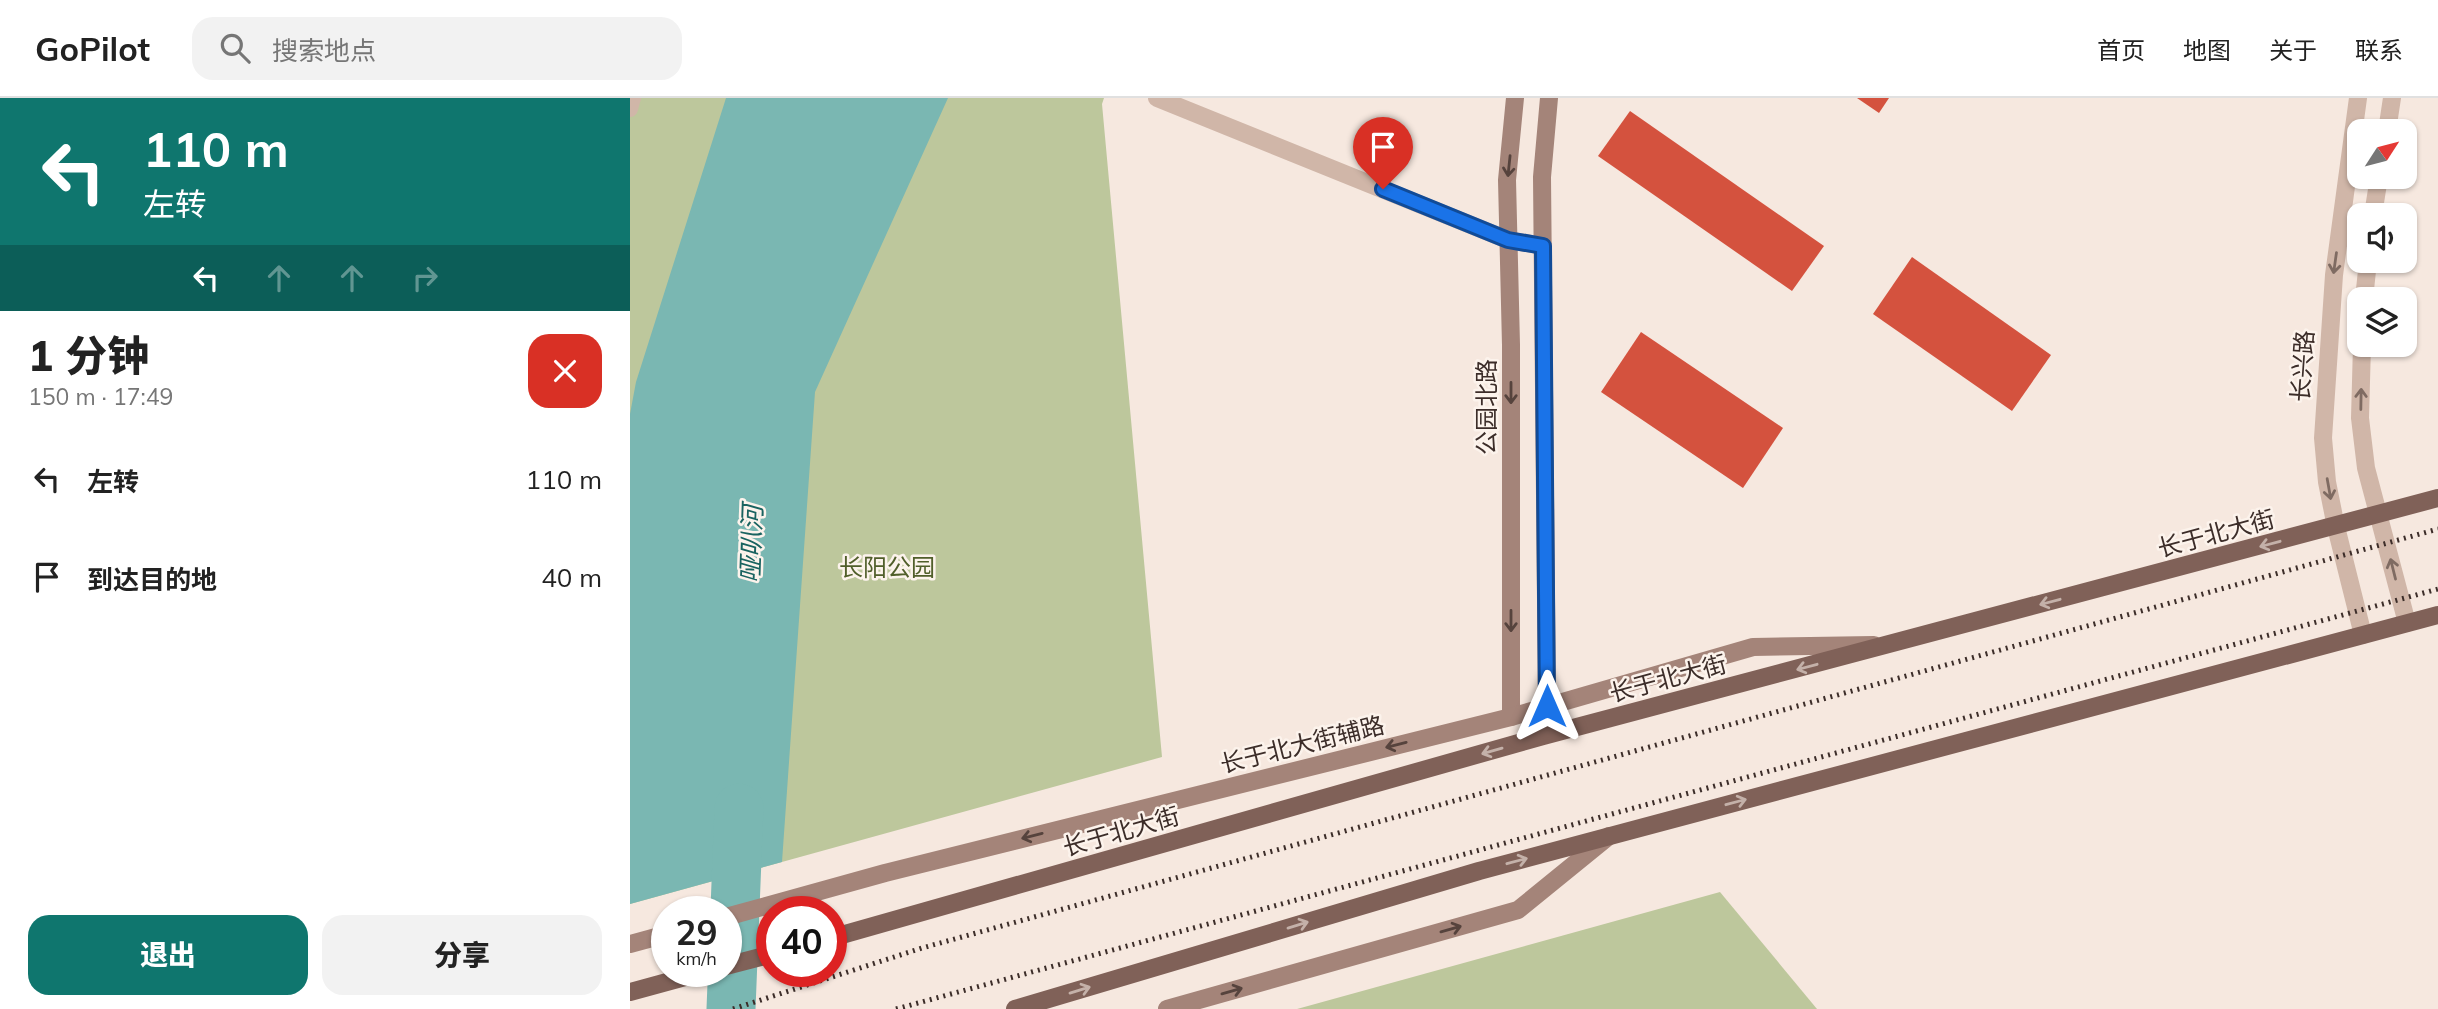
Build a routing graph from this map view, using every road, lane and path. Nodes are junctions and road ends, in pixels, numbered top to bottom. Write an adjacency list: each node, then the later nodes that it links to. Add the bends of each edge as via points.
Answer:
1 (634, 98): 7 (lane)
2 (1157, 98): 9 (street)
3 (1515, 98): 9 (street, 公园北路, one-way to 9, via 1507,180)
4 (1549, 98): 10 (street, via 1542,177)
5 (2358, 98): 14 (street, 长兴路, one-way to 14, via 2333,275 2324,411 2323,438)
6 (2392, 98): 8 (street)
7 (630, 109)
8 (2389, 119)
9 (1508, 240): 10 (street); 20 (street, 公园北路, one-way to 20)
10 (1543, 246): 19 (street)
11 (2362, 357): 13 (street, one-way to 11, via 2366,468 2360,418)
12 (2438, 498): 13 (main road, 长于北大街)
13 (2379, 514): 14 (main road, 长于北大街); 16 (street, one-way to 13)
14 (2336, 527): 17 (street, 长兴路); 18 (main road, 长于北大街, one-way to 18)
15 (2438, 615): 16 (main road)
16 (2407, 623): 17 (main road)
17 (2363, 635): 21 (main road, one-way to 17)
18 (1892, 644): 19 (street, 长于北大街辅路, via 1753,647); 23 (main road, 长于北大街, one-way to 23, via 1543,736)
19 (1547, 706): 20 (street, 长于北大街辅路)
20 (1511, 717): 22 (street, 长于北大街辅路, one-way to 22)
21 (1609, 836): 28 (main road, one-way to 21); 29 (street, one-way to 21, via 1518,910)
22 (742, 913)
23 (847, 934)
24 (651, 938): 25 (street)
25 (630, 944)
26 (651, 986): 27 (main road)
27 (630, 992)
28 (1015, 1009)
29 (1167, 1009)

